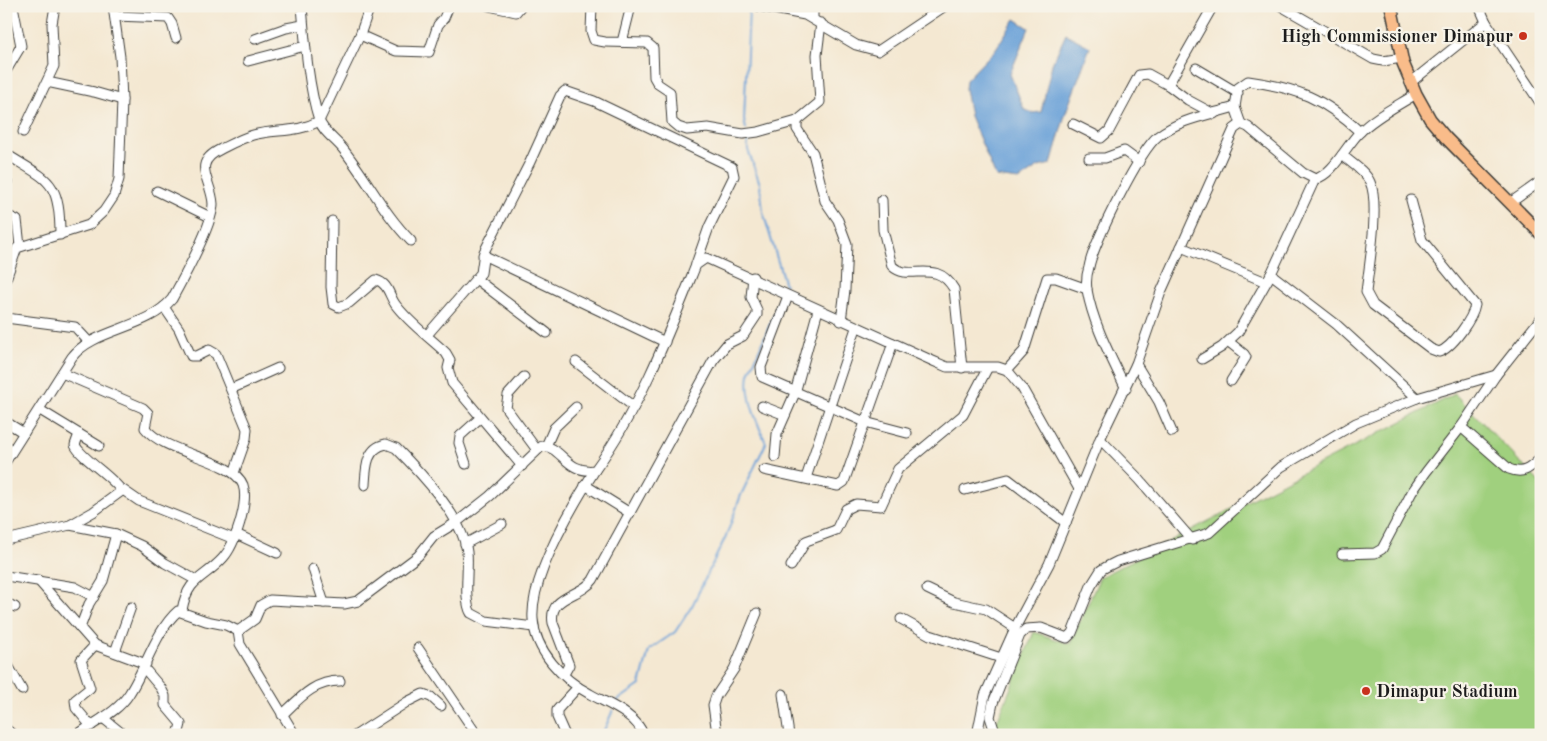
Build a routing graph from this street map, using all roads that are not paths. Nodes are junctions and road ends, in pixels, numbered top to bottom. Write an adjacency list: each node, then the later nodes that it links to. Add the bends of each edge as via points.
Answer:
1 (14, 6): 30 (street, via 21,46)
2 (56, 6): 31 (street, via 52,24 54,66)
3 (113, 6): 18 (street)
4 (302, 6): 21 (street)
5 (370, 6): 22 (street)
6 (449, 6): 22 (street, via 438,25 429,52 396,51)
7 (489, 6): 8 (street, via 516,12)
8 (521, 6)
9 (592, 6): 25 (street, via 592,37 599,41)
10 (631, 6): 25 (street)
11 (758, 6): 19 (street)
12 (813, 6): 19 (street)
13 (944, 6): 19 (street, via 878,51 856,45)
14 (1213, 6): 33 (street)
15 (1281, 6): 27 (street, via 1373,59)
16 (1391, 6): 27 (main road)
17 (1479, 6): 20 (street)
18 (115, 16): 23 (street, via 168,18); 36 (street)
19 (817, 21): 40 (street, via 821,100)
20 (1486, 22): 32 (street); 37 (street)
21 (303, 25): 24 (street); 26 (street)
22 (360, 35): 41 (street)
23 (176, 38)
24 (255, 39)
25 (622, 42): 40 (street, via 648,43 653,48 654,77 670,92 671,117 674,125 682,129 708,128 746,134)
26 (305, 46): 28 (street); 41 (street)
27 (1402, 58): 32 (main road)
28 (248, 61)
29 (1196, 68): 34 (street)
30 (6, 71)
31 (47, 82): 36 (street); 44 (street)
32 (1410, 83): 35 (main road)
33 (1168, 85): 39 (street); 42 (street, via 1148,74 1139,75 1109,131 1101,138)
34 (1238, 94): 38 (street); 45 (street, via 1238,88 1248,81 1292,90 1326,104)
35 (1416, 94): 45 (street); 55 (main road, via 1438,129)
36 (122, 100): 60 (street, via 119,179 114,196 89,225)
37 (1541, 104)
38 (1235, 107): 39 (street); 43 (street)
39 (1214, 114): 49 (street, via 1167,130 1155,138)
40 (797, 120): 76 (street, via 797,130 813,153 825,201 838,220 847,244)
41 (319, 121): 57 (street, via 298,129 254,135 212,154 204,168 213,204); 61 (street, via 396,226)
42 (1073, 124)
43 (1241, 124): 50 (street); 63 (street, via 1234,129 1226,144)
44 (24, 132)
45 (1360, 132): 47 (street)
46 (6, 154): 60 (street, via 50,183 60,206)
47 (1342, 155): 50 (street, via 1326,174); 54 (street, via 1370,181 1372,190 1368,299 1431,349 1440,352 1449,347 1465,326 1475,305 1422,240)
48 (1089, 158): 49 (street, via 1104,158 1124,151)
49 (1139, 162): 70 (street, via 1093,254)
50 (1315, 179): 68 (street)
51 (1541, 181): 55 (street)
52 (157, 191): 57 (street)
53 (882, 200): 88 (street, via 883,230 892,266 902,272 934,272 949,281 954,289)
54 (1411, 200)
55 (1510, 203): 59 (main road)
56 (6, 216): 62 (street, via 17,220)
57 (210, 217): 72 (street, via 176,291)
58 (332, 221): 79 (street, via 330,287 333,304 343,306 372,282 380,281 394,303)
59 (1541, 234)
60 (60, 235): 62 (street)
61 (411, 241)
62 (20, 246): 66 (street, via 14,251)
63 (1181, 247): 68 (street); 86 (street)
64 (483, 255): 65 (street, via 560,96 568,90 732,166 734,176 709,227); 69 (street, via 482,269); 81 (street)
65 (696, 264): 67 (street, via 706,258); 81 (street)
66 (7, 275)
67 (752, 277): 71 (street); 130 (street, via 751,297 757,316 742,336 727,344 713,361)
68 (1269, 278): 82 (street); 98 (street, via 1336,324)
69 (476, 279): 78 (street); 79 (street)
70 (1087, 289): 90 (street, via 1056,278 1046,278 1024,352); 95 (street, via 1102,339)
71 (788, 296): 73 (street); 97 (street, via 760,374)
72 (164, 307): 80 (street); 96 (street, via 179,329 191,356 209,350 216,354)
73 (818, 310): 76 (street); 97 (street)
74 (6, 318): 80 (street, via 75,327)
75 (1541, 318): 92 (street)
76 (841, 321): 77 (street)
77 (856, 328): 83 (street); 102 (street)
78 (547, 332)
79 (427, 335): 105 (street, via 450,358 449,379)
80 (89, 342): 91 (street, via 76,351)
81 (665, 342): 101 (street)
82 (1229, 342): 84 (street); 94 (street, via 1246,358)
83 (893, 343): 88 (street, via 947,367); 107 (street)
84 (1202, 359)
85 (576, 362): 101 (street)
86 (1136, 364): 95 (street); 109 (street, via 1160,402)
87 (278, 368): 96 (street)
88 (962, 368): 89 (street)
89 (987, 369): 90 (street); 142 (street, via 963,415 898,469 881,506 856,504 846,509 836,530 806,541)
90 (1008, 370): 127 (street, via 1022,388)
91 (62, 373): 103 (street); 123 (street, via 143,408 148,413 145,428 150,433)
92 (1496, 375): 98 (street); 108 (street)
93 (524, 377): 115 (street, via 508,395 506,408)
94 (1231, 381)
95 (1126, 388): 113 (street)
96 (231, 390): 123 (street, via 247,429)
97 (795, 393): 102 (street); 104 (street)
98 (1417, 398): 138 (street, via 1356,423 1281,467 1209,533)
99 (762, 406): 104 (street)
100 (576, 407): 115 (street, via 554,428)
101 (634, 407): 121 (street, via 614,445)
102 (829, 407): 107 (street); 124 (street)
103 (40, 410): 110 (street); 112 (street)
104 (785, 415): 116 (street, via 777,434)
105 (480, 418): 119 (street, via 460,436); 120 (street)
106 (6, 422): 110 (street)
107 (865, 422): 111 (street); 124 (street, via 844,482 838,486)
108 (1461, 427): 117 (street, via 1509,469 1518,473); 141 (street, via 1412,492 1382,549 1375,553)
109 (1172, 432)
110 (24, 433): 118 (street)
111 (907, 433)
112 (79, 434): 114 (street); 128 (street, via 75,445 79,452 101,468)
113 (1100, 439): 127 (street); 138 (street)
114 (99, 446)
115 (542, 448): 120 (street); 121 (street, via 578,470)
116 (775, 457)
117 (1541, 458)
118 (6, 461)
119 (466, 464)
120 (522, 466): 131 (street)
121 (595, 470): 126 (street)
122 (764, 470): 124 (street)
123 (234, 473): 136 (street, via 244,491)
124 (806, 478)
125 (365, 485): 131 (street, via 371,453 381,445 393,446)
126 (585, 485): 130 (street); 156 (street, via 543,566 533,606)
127 (1079, 489): 132 (street)
128 (121, 490): 133 (street, via 93,512); 136 (street, via 139,501)
129 (965, 490): 132 (street, via 1008,479)
130 (630, 513): 166 (street, via 589,586 568,595 553,613 555,628 568,661)
131 (457, 522): 139 (street); 150 (street, via 434,536 422,552 358,601)
132 (1066, 523): 158 (street, via 1049,564)
133 (70, 524): 135 (street); 137 (street)
134 (502, 524): 139 (street)
135 (116, 534): 146 (street, via 146,548); 148 (street, via 104,581)
136 (235, 536): 140 (street); 146 (street, via 222,560)
137 (6, 540)
138 (1192, 540): 189 (street, via 1118,561 1101,570 1067,638 1041,628 1026,630 1020,635 993,703 990,717)
139 (465, 544): 156 (street, via 471,613 486,621)
140 (277, 553)
141 (1342, 554)
142 (791, 566)
143 (314, 569): 150 (street)
144 (6, 576): 145 (street)
145 (38, 580): 148 (street, via 75,587); 157 (street)
146 (196, 580): 153 (street, via 184,599)
147 (927, 590): 158 (street, via 954,602 986,609)
148 (94, 597): 157 (street)
149 (6, 603): 151 (street)
150 (324, 603): 159 (street, via 270,600 261,605 255,619)
151 (15, 607)
152 (131, 607): 162 (street)
153 (182, 610): 159 (street); 165 (street, via 173,615)
154 (757, 613): 176 (street, via 734,669 713,705)
155 (901, 619): 163 (street, via 930,635)
156 (534, 627): 166 (street, via 546,655)
157 (80, 628): 160 (street)
158 (1014, 628): 163 (street)
159 (238, 631): 172 (street, via 240,644)
160 (95, 645): 162 (street); 174 (street, via 81,660 90,688 75,700 76,708)
161 (418, 648): 183 (street)
162 (115, 652): 165 (street)
163 (1001, 658): 188 (street, via 985,694)
164 (6, 662): 169 (street)
165 (145, 666): 173 (street, via 128,696); 180 (street, via 161,688 165,705 181,724)
166 (564, 674): 168 (street)
167 (340, 681): 172 (street, via 313,687)
168 (578, 687): 184 (street, via 557,710); 185 (street, via 622,711)
169 (22, 690)
170 (783, 694): 187 (street)
171 (441, 706): 182 (street, via 423,694)
172 (282, 715): 181 (street)
173 (103, 718): 174 (street); 179 (street)
174 (91, 726): 178 (street)
175 (6, 729): 177 (street)
176 (718, 734): 186 (street)
177 (13, 735)
178 (77, 735)
179 (124, 735)
180 (178, 735)
181 (295, 735)
182 (356, 735)
183 (476, 735)
184 (566, 735)
185 (643, 735)
186 (703, 735)
187 (789, 735)
188 (977, 735)
189 (996, 735)

